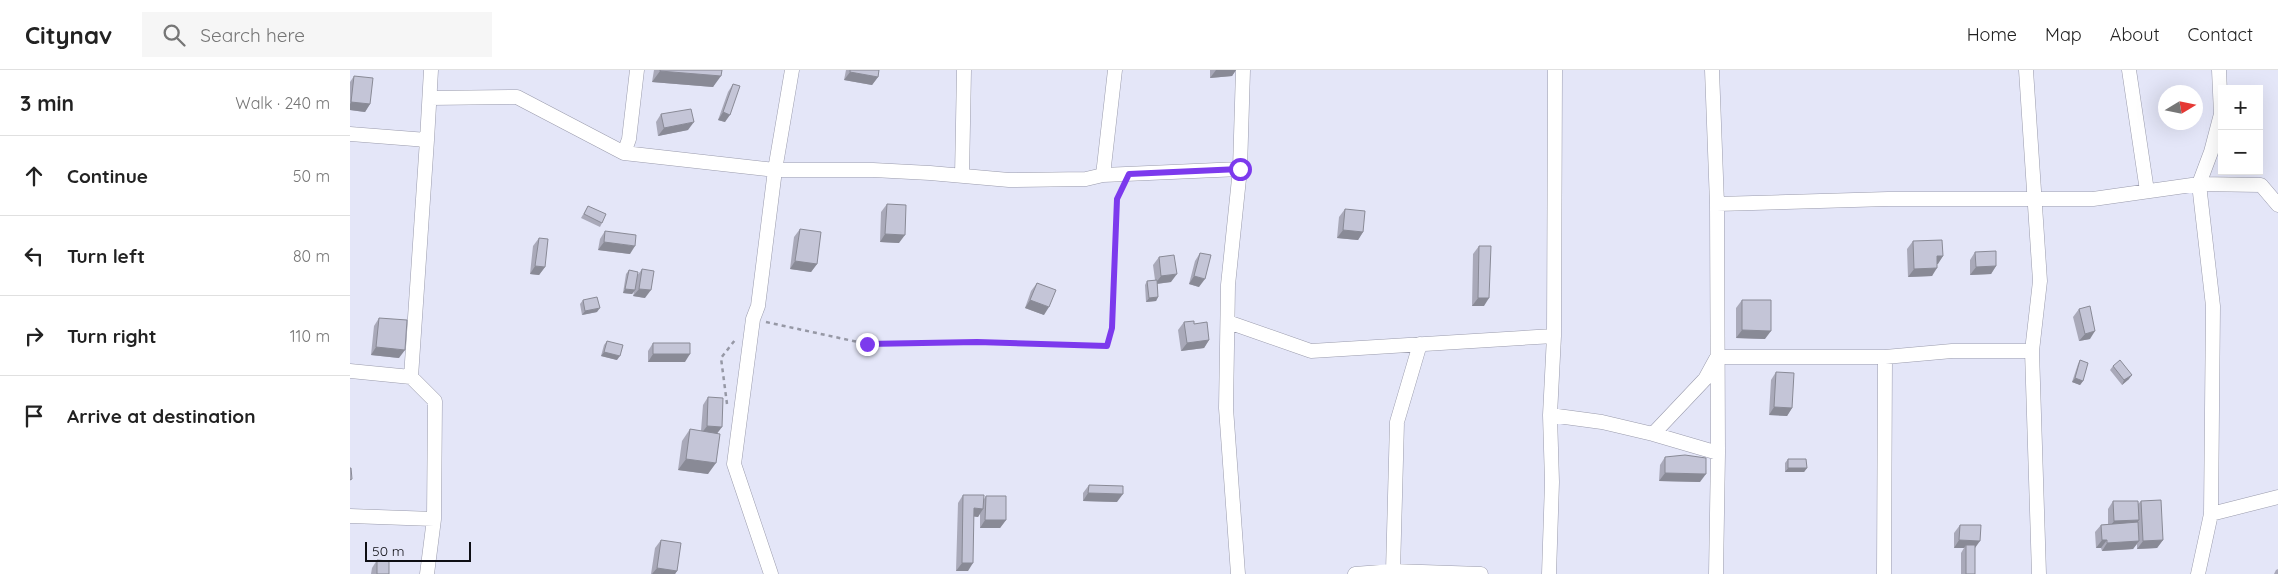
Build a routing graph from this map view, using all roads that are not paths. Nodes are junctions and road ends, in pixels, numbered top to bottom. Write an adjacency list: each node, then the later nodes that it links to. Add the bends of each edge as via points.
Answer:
1 (431, 70): 13 (street)
2 (636, 70): 17 (street, via 629,139)
3 (792, 70): 19 (street)
4 (964, 70): 22 (street)
5 (1115, 70): 20 (street)
6 (1243, 70): 18 (street)
7 (1555, 70): 30 (street)
8 (1712, 70): 27 (street)
9 (2026, 70): 26 (street)
10 (2128, 70): 25 (street)
11 (2219, 70): 12 (street)
12 (2220, 85)
13 (430, 98): 16 (street); 17 (street, via 517,97)
14 (2218, 125): 23 (street)
15 (350, 134): 16 (street)
16 (428, 140): 36 (street)
17 (624, 153): 19 (street)
18 (1240, 169): 20 (street); 29 (street, via 1228,285)
19 (775, 170): 22 (street, via 873,170); 46 (street, via 734,464)
20 (1103, 175): 22 (street, via 1009,180)
21 (2257, 175): 24 (street)
22 (962, 176)
23 (2199, 184): 24 (street); 25 (street); 41 (street, via 2213,306)
24 (2261, 185): 28 (street)
25 (2147, 191): 26 (street, via 2093,199)
26 (2033, 198): 27 (street); 32 (street, via 2040,281)
27 (1717, 204): 33 (street)
28 (2278, 205)
29 (1228, 322): 31 (street, via 1311,350); 47 (street, via 1226,408)
30 (1554, 336): 31 (street); 37 (street)
31 (1420, 344): 44 (street, via 1397,422)
32 (2032, 351): 34 (street, via 1952,351); 53 (street)
33 (1717, 357): 34 (street); 38 (street, via 1706,380); 39 (street)
34 (1886, 357): 52 (street)
35 (350, 371): 36 (street)
36 (411, 377): 43 (street, via 435,401)
37 (1550, 415): 38 (street, via 1602,422); 50 (street)
38 (1653, 434): 39 (street)
39 (1718, 452): 51 (street)
40 (2278, 497): 41 (street)
41 (2211, 514): 54 (street)
42 (350, 516): 43 (street)
43 (434, 519): 45 (street)
44 (1392, 571): 48 (street); 49 (street)
45 (427, 574)
46 (771, 574)
47 (1238, 574)
48 (1355, 574)
49 (1481, 574)
50 (1549, 574)
51 (1716, 574)
52 (1884, 574)
53 (2039, 574)
54 (2198, 574)

